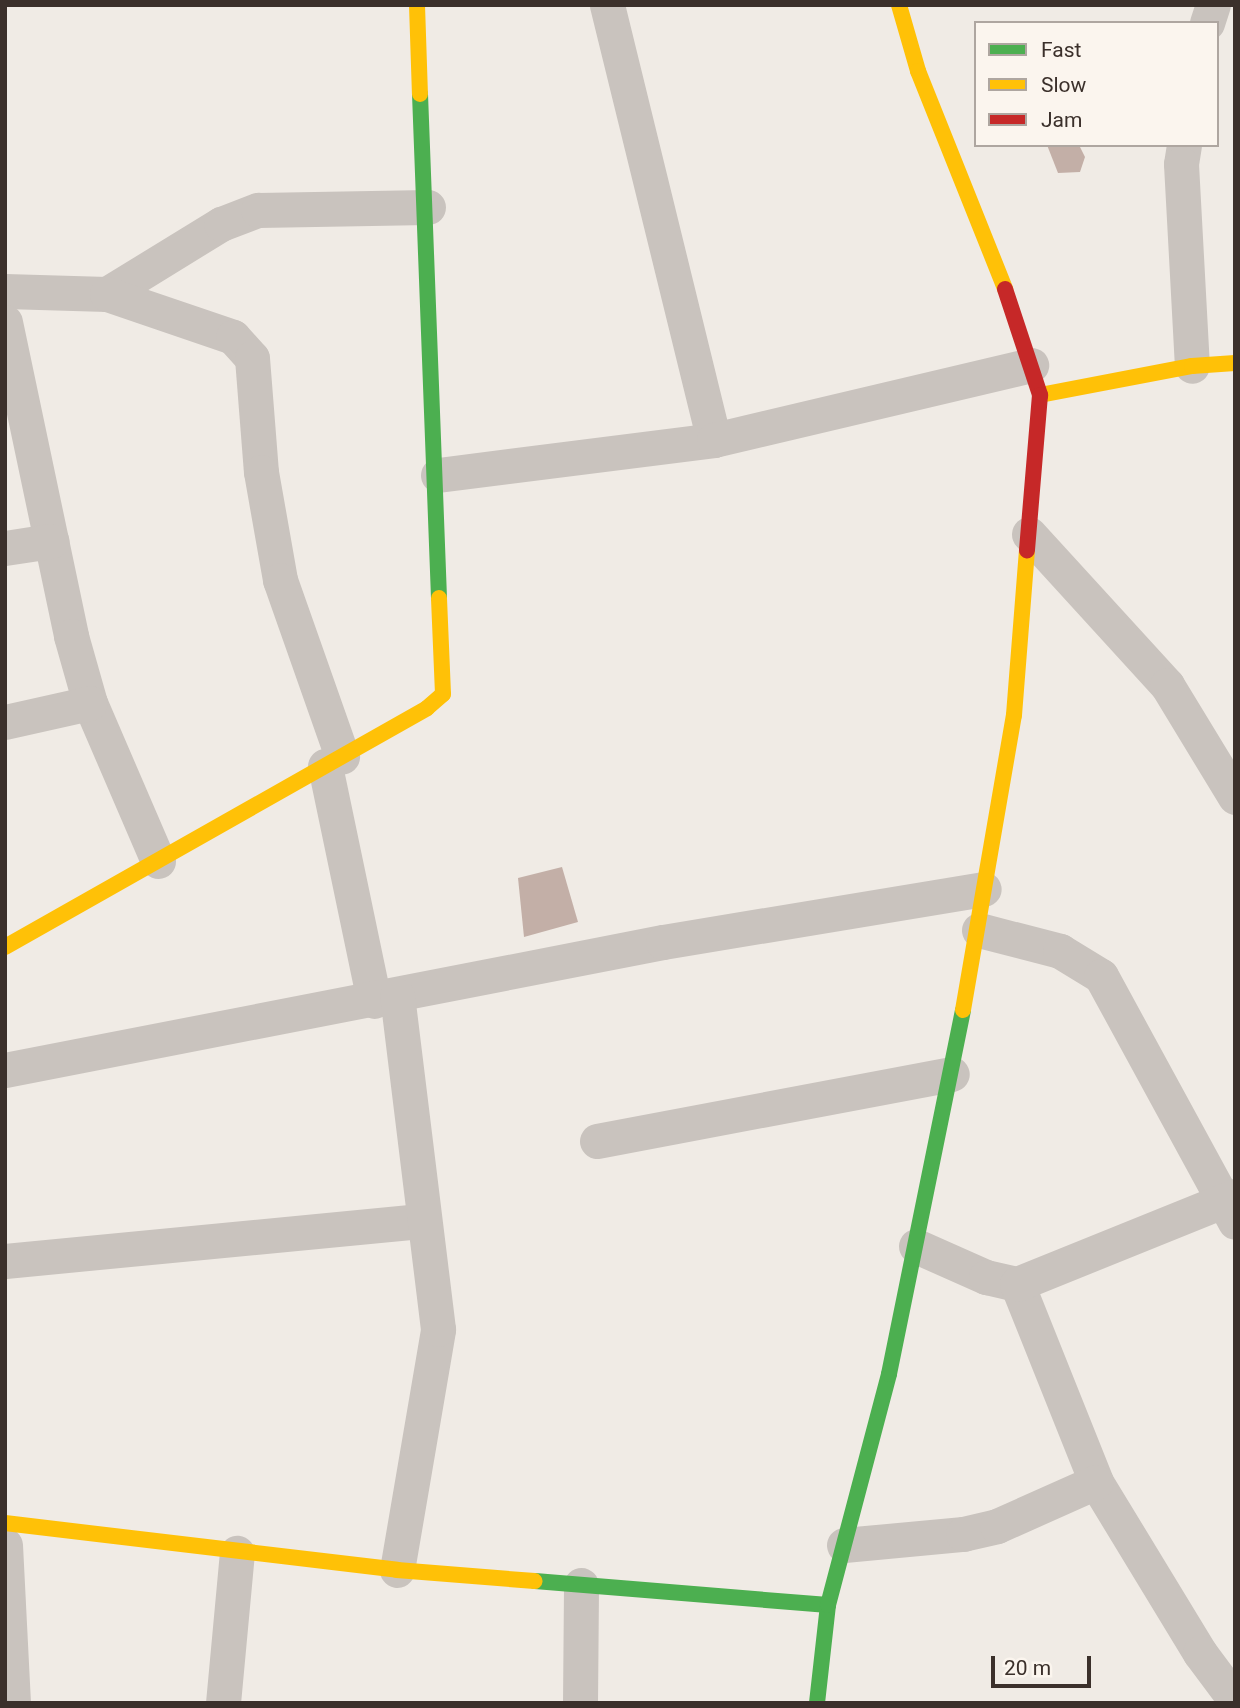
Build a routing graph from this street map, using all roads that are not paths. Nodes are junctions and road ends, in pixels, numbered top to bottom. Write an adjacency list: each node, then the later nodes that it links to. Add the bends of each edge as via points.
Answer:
1 (417, 5): 5 (main road)
2 (607, 5): 12 (street, via 650,165)
3 (899, 5): 11 (main road, via 918,71 1000,272)
4 (1184, 147): 10 (street)
5 (428, 207): 7 (street, via 258,211 222,224); 13 (main road)
6 (5, 291): 7 (street)
7 (107, 294): 19 (street, via 233,337 252,358 261,472 280,580)
8 (5, 322): 15 (street)
9 (1235, 363): 10 (main road)
10 (1192, 366): 11 (main road)
11 (1036, 380): 12 (street); 14 (main road)
12 (714, 440): 13 (street)
13 (438, 475): 19 (main road, via 443,694 427,709)
14 (1029, 534): 20 (street, via 1167,685); 22 (main road, via 1014,715)
15 (51, 541): 16 (street); 17 (street)
16 (5, 548)
17 (90, 703): 18 (street); 21 (street)
18 (5, 722)
19 (333, 761): 21 (main road); 25 (street)
20 (1235, 797)
21 (158, 861): 24 (main road)
22 (984, 888): 23 (main road); 25 (street, via 663,942)
23 (979, 930): 27 (main road); 29 (street, via 1060,951 1101,976)
24 (5, 947)
25 (386, 999): 26 (street); 30 (street)
26 (5, 1070)
27 (952, 1074): 28 (street); 31 (main road)
28 (597, 1141)
29 (1230, 1206): 33 (street)
30 (423, 1221): 32 (street); 39 (street, via 438,1353)
31 (916, 1246): 33 (street, via 986,1277); 37 (main road)
32 (5, 1261)
33 (1017, 1284): 34 (street)
34 (1096, 1482): 37 (street, via 997,1526 963,1534); 42 (street, via 1200,1653)
35 (5, 1523): 38 (main road)
36 (5, 1545): 43 (street)
37 (844, 1545): 41 (main road)
38 (237, 1553): 39 (main road); 44 (street)
39 (397, 1570): 40 (main road)
40 (581, 1585): 41 (main road); 45 (street)
41 (828, 1605): 46 (main road)
42 (1235, 1700)
43 (13, 1703)
44 (223, 1703)
45 (580, 1703)
46 (817, 1703)

